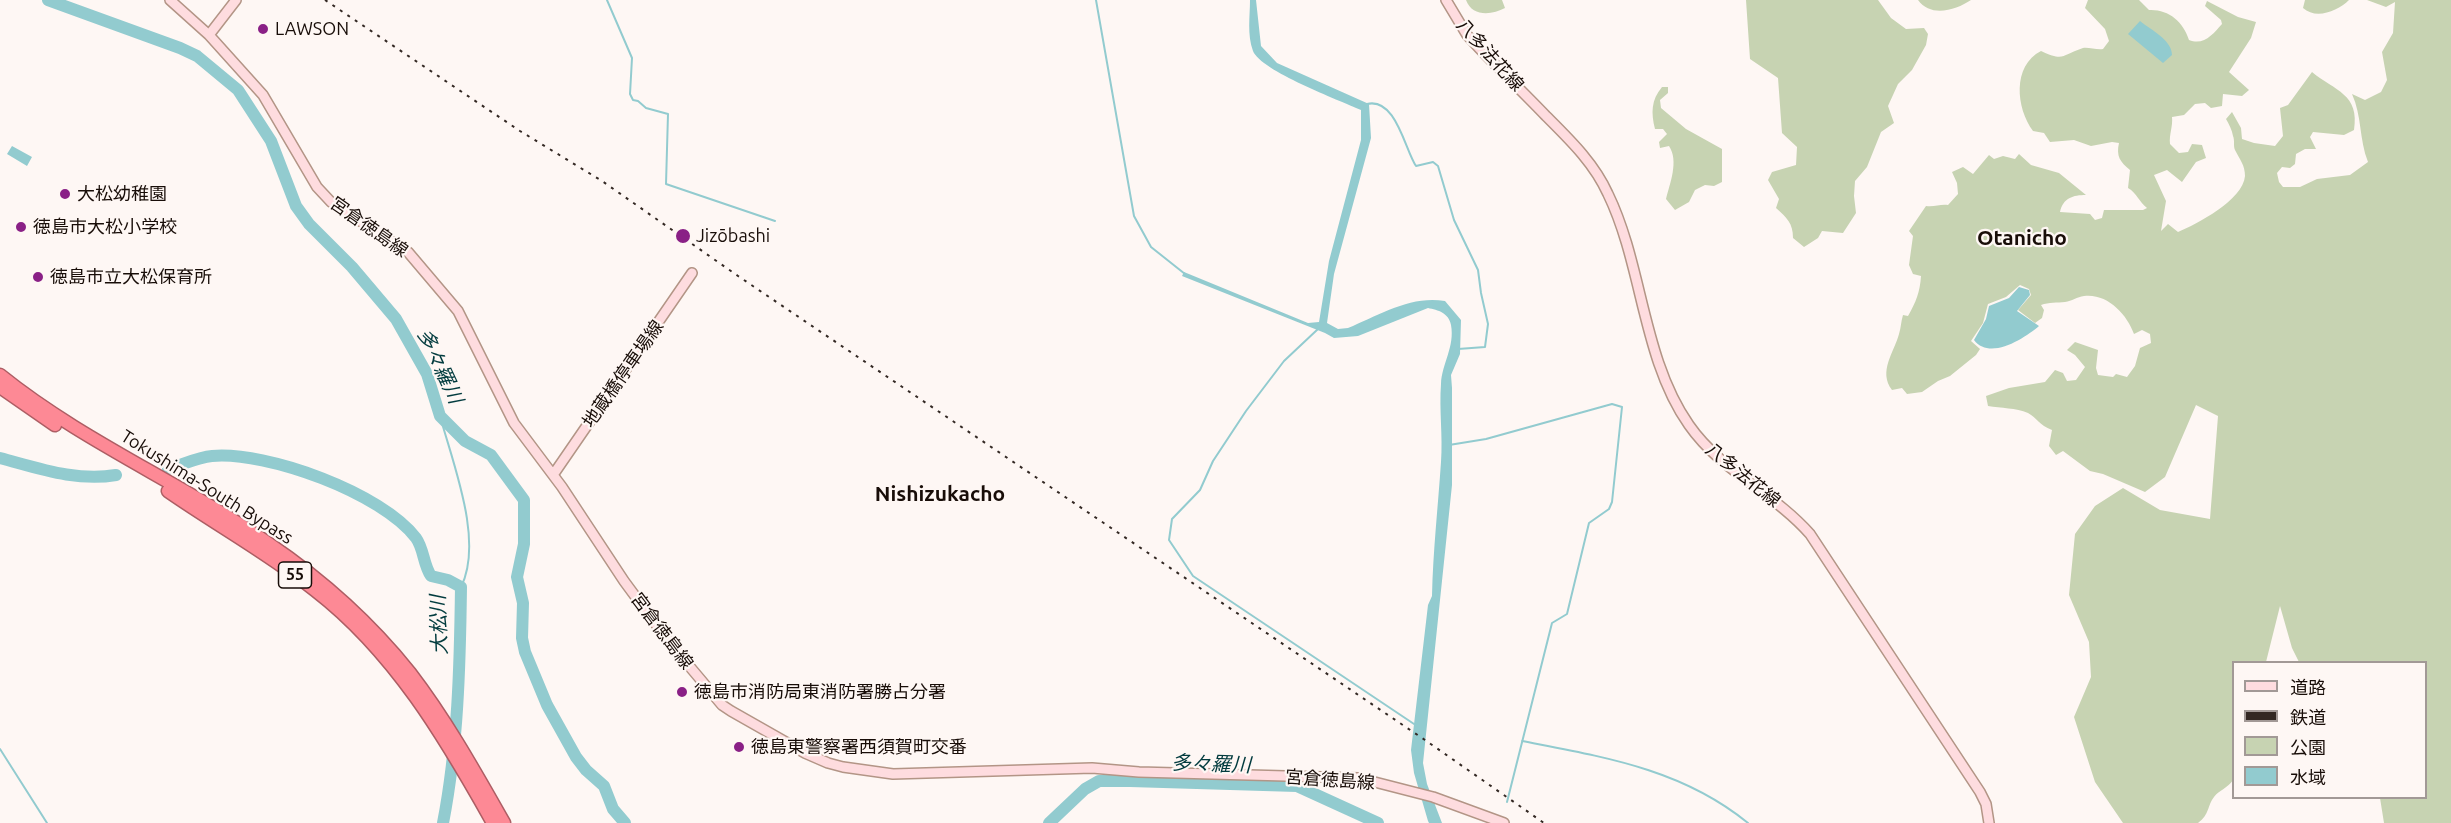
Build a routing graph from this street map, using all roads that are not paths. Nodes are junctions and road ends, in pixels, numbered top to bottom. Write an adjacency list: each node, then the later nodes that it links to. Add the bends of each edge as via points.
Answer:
1 (170, 0): 4 (main road, 宮倉徳島線)
2 (236, 0): 4 (main road)
3 (1446, 0): 13 (main road, 八多法花線, via 1467,34 1582,153 1607,191 1666,383 1688,424 1711,452 1779,504 1810,534 1980,792)
4 (209, 34): 8 (main road, 宮倉徳島線, via 263,95 317,187 331,202 408,252 450,300 514,423)
5 (692, 273): 8 (main road, 地蔵橋停車場線)
6 (0, 375): 9 (highway, Tokushima-South Bypass / 55, via 78,430 269,544 315,579 387,647)
7 (0, 387): 9 (highway, Tokushima-South Bypass / 55, via 74,437 228,529 316,591 382,653)
8 (553, 475): 12 (main road, 宮倉徳島線, via 619,574 722,705 828,763 893,774 1092,768 1359,778 1433,797)
9 (431, 710): 10 (highway, Tokushima-South Bypass / 55); 11 (highway, Tokushima-South Bypass / 55, via 476,773)
10 (493, 823)
11 (504, 823)
12 (1504, 823)
13 (1989, 823)

